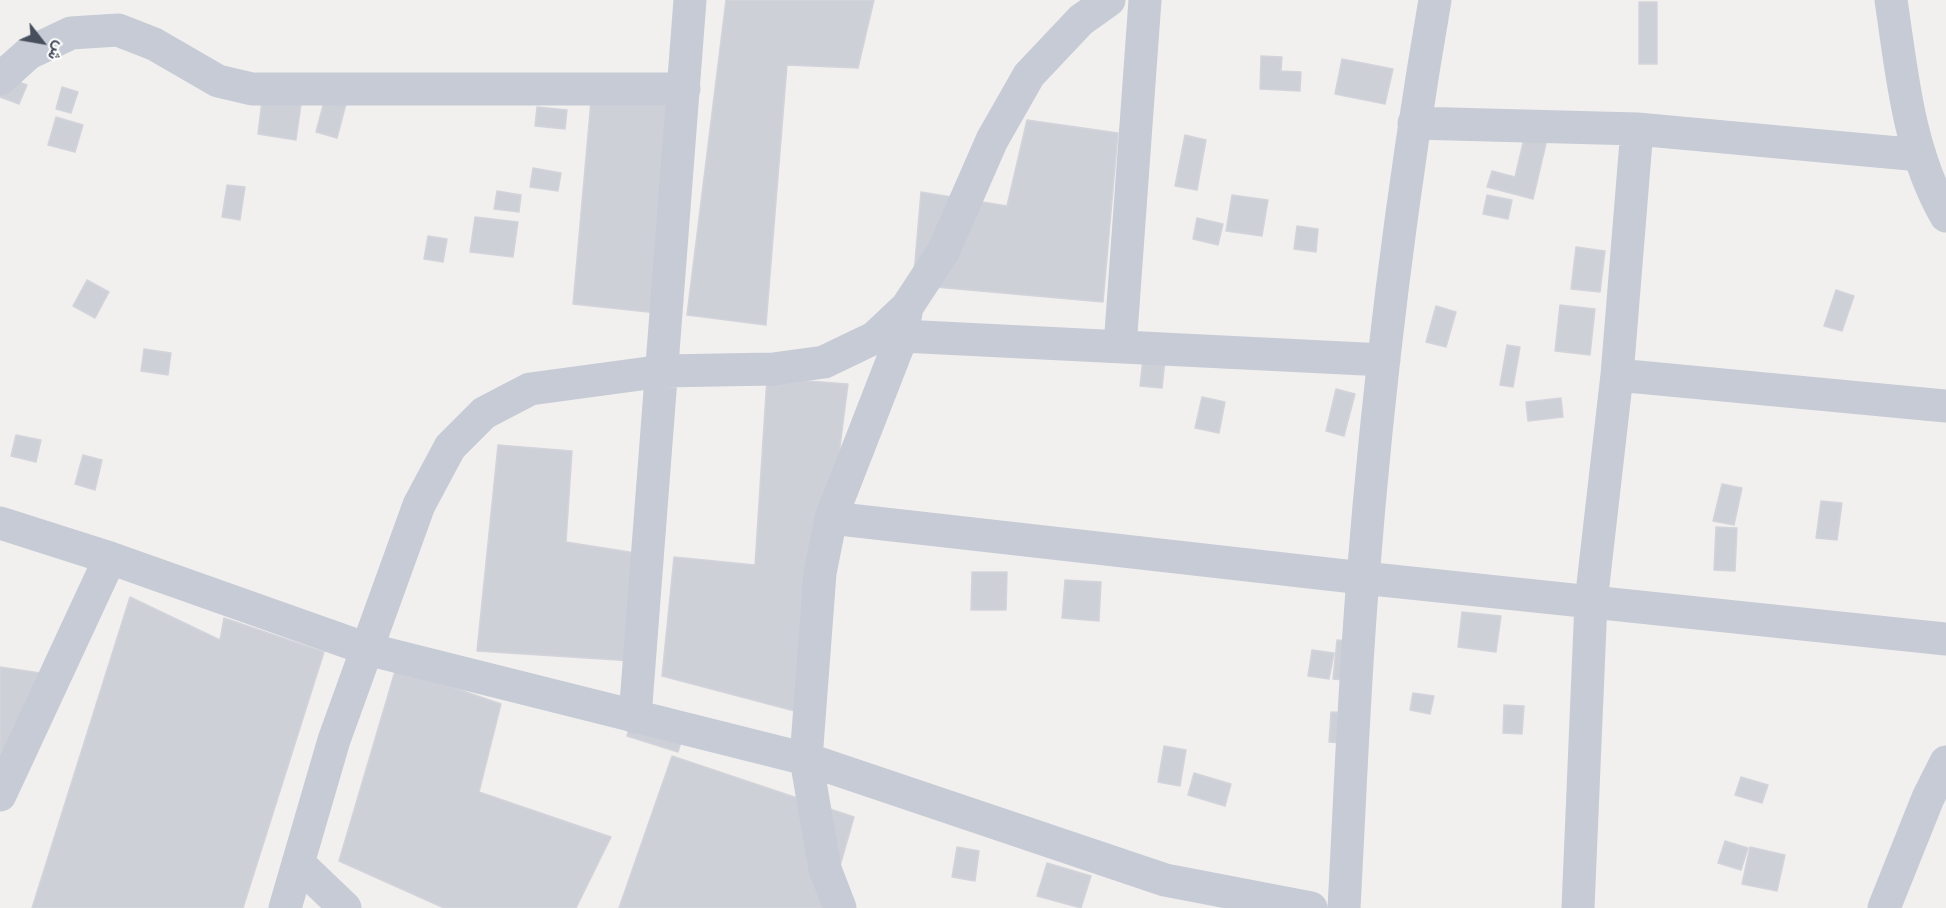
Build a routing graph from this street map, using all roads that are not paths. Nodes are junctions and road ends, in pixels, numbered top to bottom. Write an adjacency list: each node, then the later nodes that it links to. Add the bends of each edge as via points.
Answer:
1 (690, 0): 7 (street)
2 (1109, 0): 12 (street, via 1081,20 1029,75 992,140 943,252)
3 (1145, 0): 13 (street)
4 (1435, 0): 8 (street)
5 (1891, 0): 10 (street, via 1909,118)
6 (0, 79): 7 (street, via 28,53 71,33 118,30 153,44 218,81 252,89)
7 (684, 89): 15 (street)
8 (1414, 123): 9 (street); 14 (street)
9 (1637, 129): 10 (street); 16 (street)
10 (1920, 155): 11 (street, via 1932,191)
11 (1946, 216)
12 (904, 322): 13 (street); 15 (street, via 824,362 773,369); 18 (street)
13 (1120, 347): 14 (street)
14 (1384, 360): 21 (street)
15 (663, 372): 24 (street, via 530,389 484,412 450,447 419,505); 25 (street)
16 (1617, 375): 17 (street); 22 (street)
17 (1946, 406)
18 (831, 518): 21 (street); 26 (street, via 820,573)
19 (0, 523): 20 (street)
20 (110, 558): 24 (street); 28 (street)
21 (1363, 578): 22 (street); 34 (street)
22 (1591, 602): 23 (street); 35 (street)
23 (1946, 639)
24 (367, 650): 25 (street); 29 (street, via 334,740)
25 (635, 717): 26 (street)
26 (806, 759): 32 (street, via 825,869); 33 (street, via 1165,880)
27 (1946, 762): 36 (street)
28 (0, 795)
29 (298, 863): 30 (street); 31 (street)
30 (285, 908)
31 (345, 908)
32 (840, 908)
33 (1311, 908)
34 (1344, 908)
35 (1578, 908)
36 (1884, 908)

